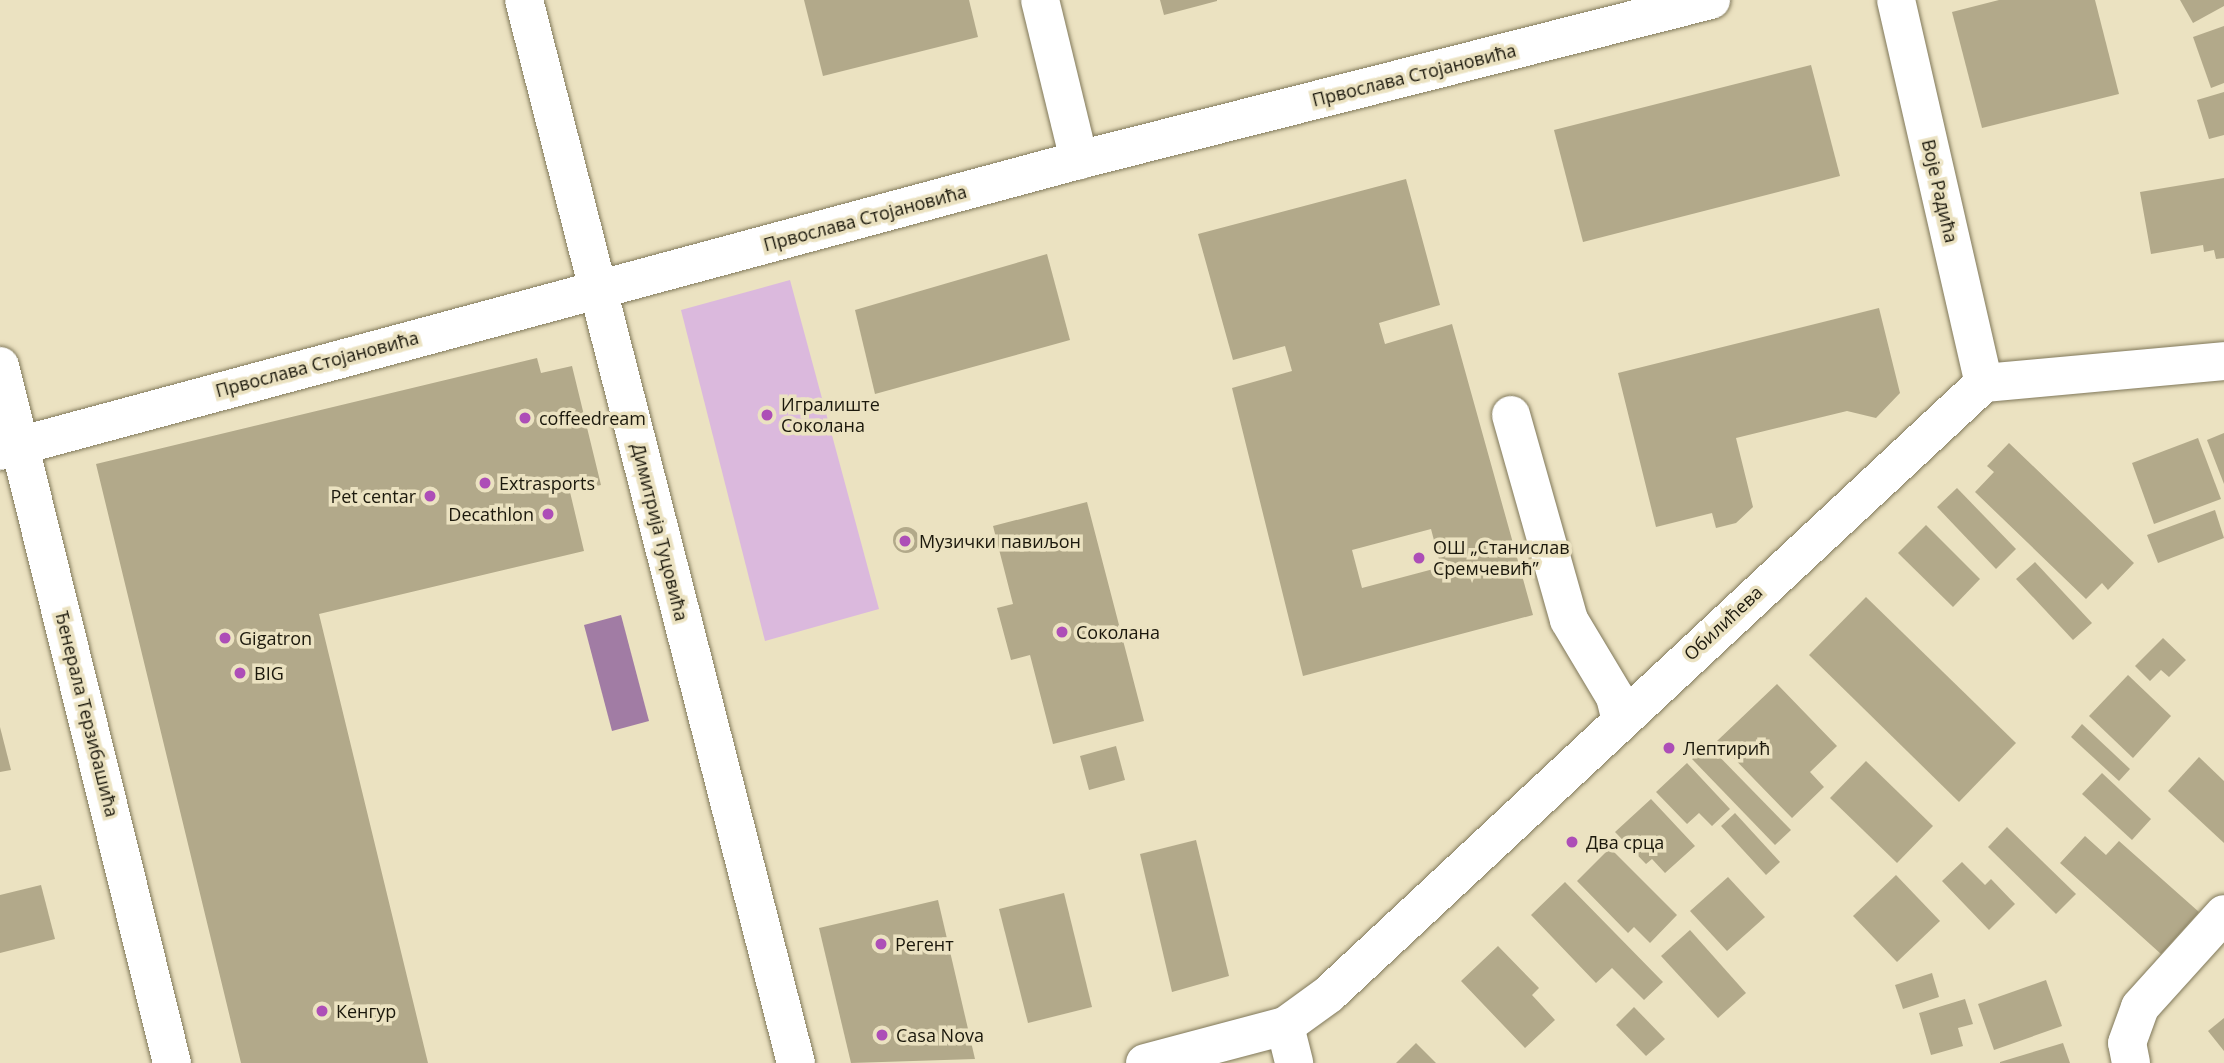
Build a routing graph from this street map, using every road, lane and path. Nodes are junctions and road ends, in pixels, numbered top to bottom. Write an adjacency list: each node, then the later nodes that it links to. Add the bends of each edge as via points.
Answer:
1 (524, 0): 6 (street, Димитрија Туцовића)
2 (1040, 0): 5 (street)
3 (1711, 0): 5 (street, Првослава Стојановића)
4 (1896, 0): 9 (street, Воје Радића)
5 (1079, 160): 6 (street, Првослава Стојановића)
6 (597, 290): 11 (street, Првослава Стојановића); 16 (street, Димитрија Туцовића)
7 (2224, 361): 9 (street)
8 (0, 366): 11 (street, Ђенерала Терзибашића)
9 (1984, 383): 12 (street, Обилићева)
10 (1511, 415): 12 (street, via 1569,620 1615,697)
11 (10, 447): 15 (street, Ђенерала Терзибашића)
12 (1621, 721): 14 (street, Обилићева, via 1329,994)
13 (2224, 914): 19 (street, via 2140,1007 2127,1044)
14 (1285, 1026): 17 (street); 18 (street)
15 (172, 1063)
16 (796, 1063)
17 (1145, 1063)
18 (1294, 1063)
19 (2132, 1063)

